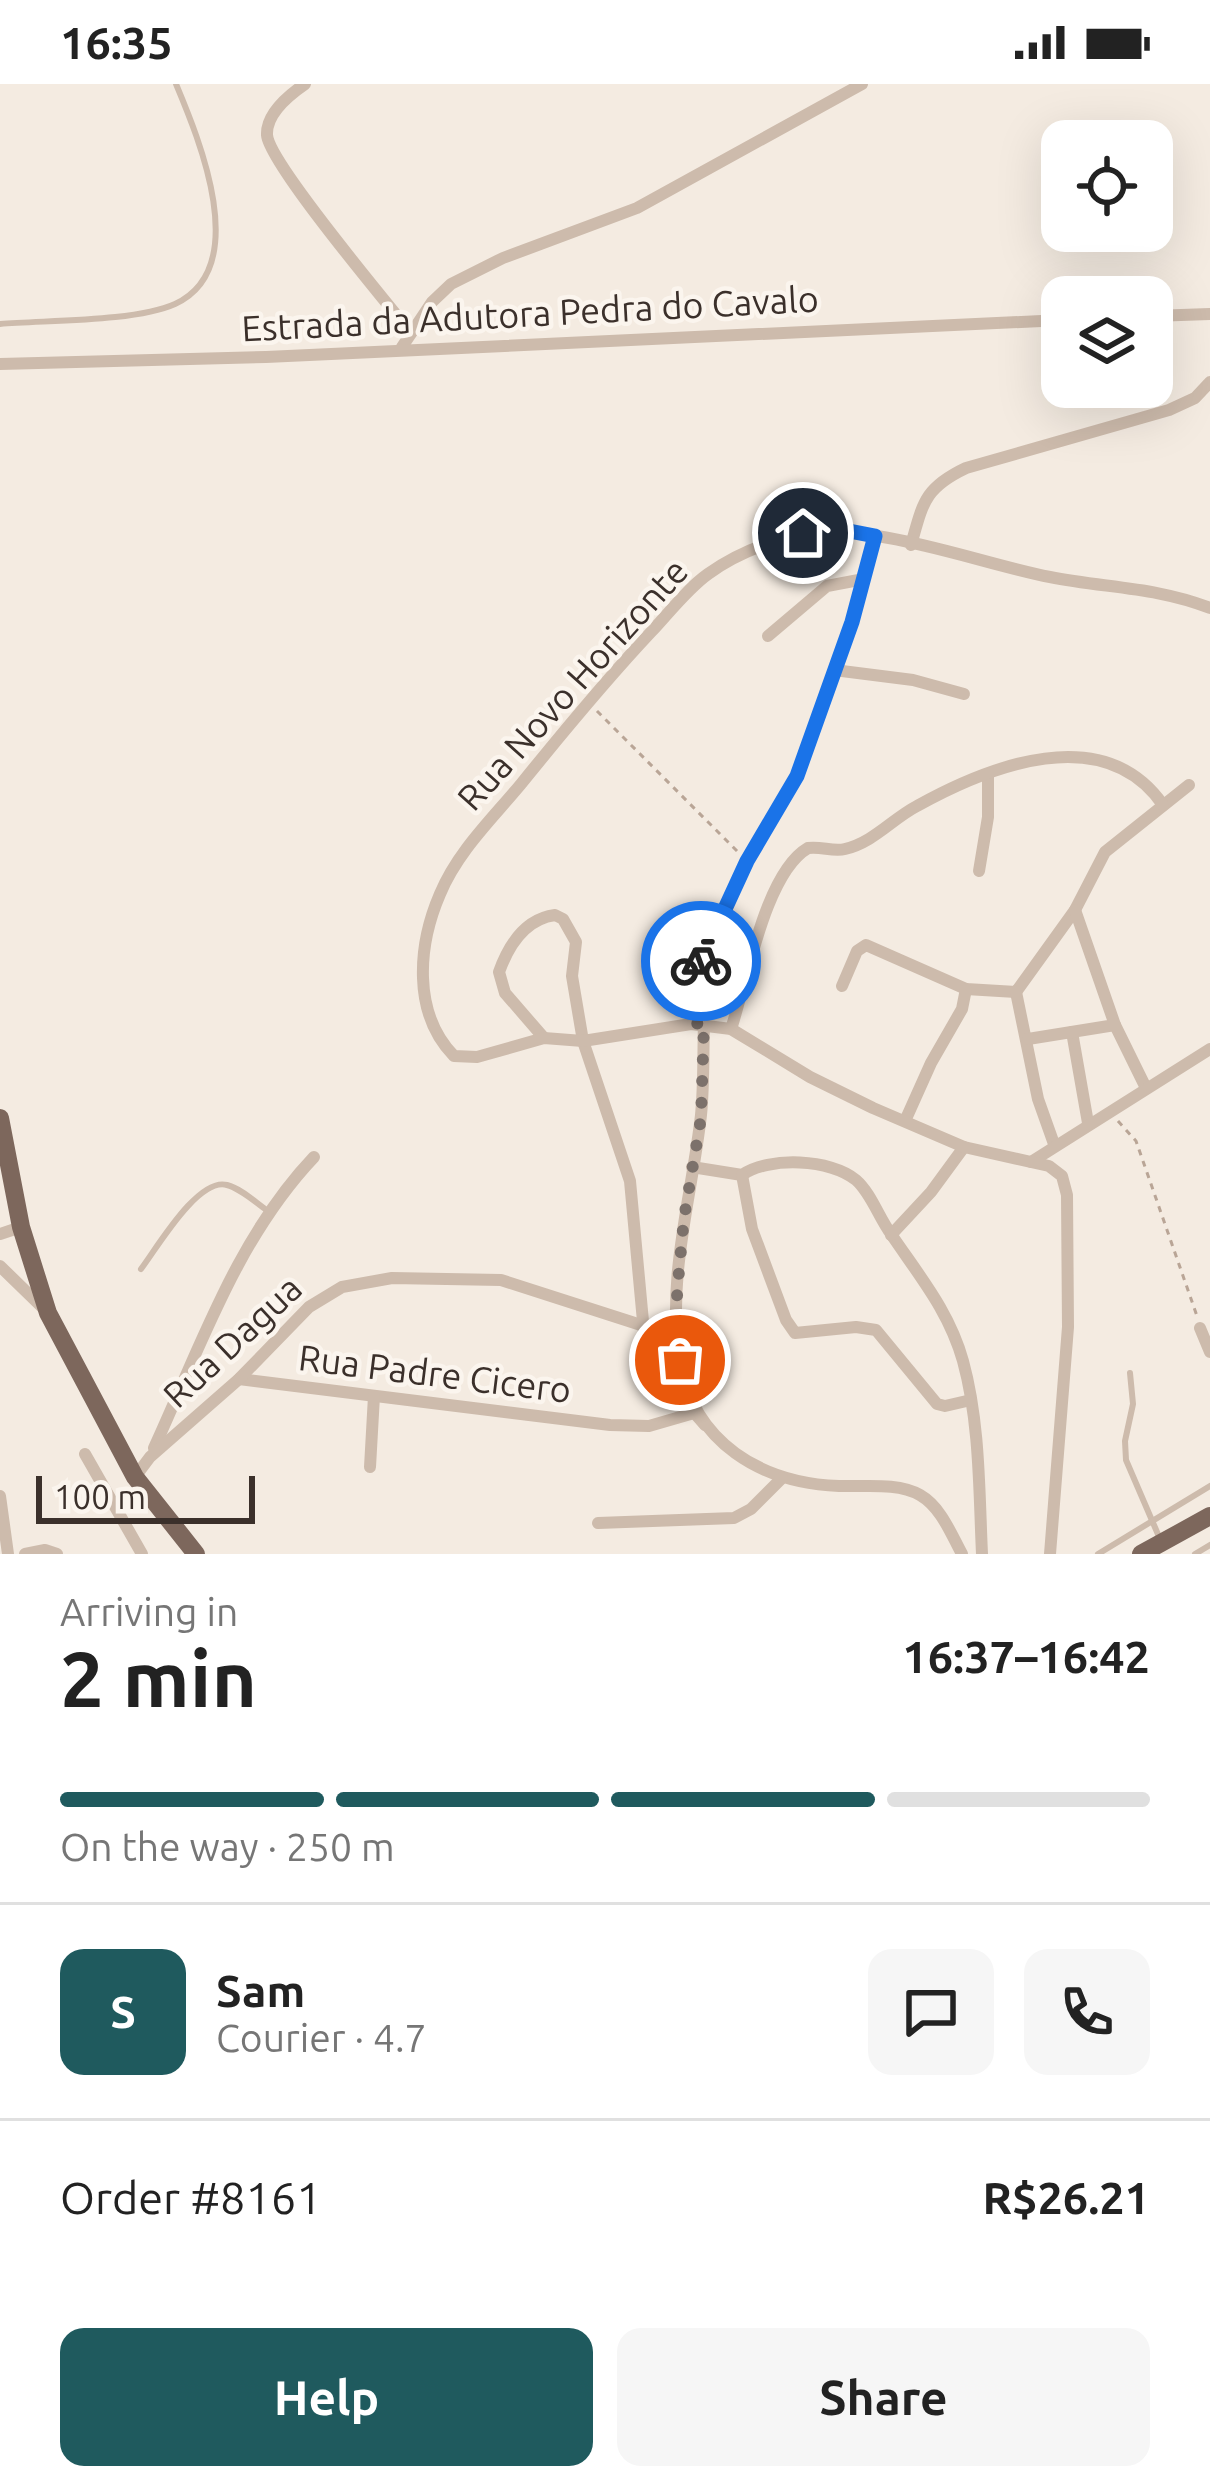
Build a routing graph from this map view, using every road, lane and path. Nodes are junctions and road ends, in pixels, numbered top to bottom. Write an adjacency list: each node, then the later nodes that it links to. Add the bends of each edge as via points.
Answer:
1 (176, 84): 7 (lane, via 213,199 215,248 202,280 184,298 151,310)
2 (305, 84): 8 (street, via 278,109 267,137)
3 (862, 84): 8 (street, via 637,208 476,270 432,302)
4 (1210, 314): 5 (street)
5 (1173, 315)
6 (1041, 321): 9 (street, Estrada da Adutora Pedra do Cavalo)
7 (0, 324)
8 (411, 333): 9 (street)
9 (402, 347): 10 (street, Estrada da Adutora Pedra do Cavalo)
10 (0, 364)
11 (1210, 382): 13 (street, via 1169,410 947,477 924,500)
12 (875, 536): 13 (street, Rua Novo Horizonte); 14 (street); 19 (street, Rua Novo Horizonte, via 803,533 714,570)
13 (911, 545): 15 (street, Rua Novo Horizonte, via 1056,578 1160,591)
14 (864, 579): 16 (street, via 827,586); 17 (street)
15 (1210, 608)
16 (768, 636)
17 (834, 670): 18 (street); 23 (street, via 797,776)
18 (964, 694)
19 (587, 701): 23 (path); 33 (street, Rua Novo Horizonte, via 476,836 439,895 426,936 422,977 444,1046 463,1059)
20 (988, 776): 22 (street, via 1054,755 1082,755 1132,775); 24 (street); 31 (street, via 916,806 854,846 801,851 766,913)
21 (1189, 785): 22 (street)
22 (1162, 805): 25 (street, via 1105,852)
23 (747, 861): 29 (street, via 703,957)
24 (979, 871)
25 (1075, 910): 28 (street); 30 (street)
26 (842, 986): 27 (street, via 866,945)
27 (966, 989): 28 (street); 40 (street)
28 (1016, 992): 34 (street)
29 (697, 1024): 31 (street); 35 (street); 46 (street, via 701,1118)
30 (1114, 1024): 32 (street); 37 (street)
31 (731, 1028): 40 (street)
32 (1072, 1033): 34 (street); 41 (street)
33 (544, 1038): 35 (street); 35 (street, via 505,993 499,972 529,924 555,915 576,942 572,976)
34 (1028, 1039): 42 (street)
35 (583, 1041): 56 (street, via 630,1181)
36 (1210, 1049): 37 (street)
37 (1146, 1088): 38 (street)
38 (1109, 1110): 41 (street); 57 (path, via 1136,1141)
39 (0, 1118): 48 (main road)
40 (905, 1121): 43 (street)
41 (1088, 1123): 42 (street)
42 (1054, 1144): 45 (street)
43 (964, 1147): 45 (street); 52 (street)
44 (314, 1157): 49 (street, Rua Dagua)
45 (1030, 1162): 84 (street, via 1057,1171 1067,1195 1068,1327)
46 (692, 1167): 47 (street); 64 (street, via 677,1293 680,1360)
47 (742, 1174): 52 (street, via 780,1161 843,1173); 62 (street, via 752,1229 795,1333 876,1330 937,1404)
48 (5, 1180): 50 (main road)
49 (268, 1211): 54 (lane, via 232,1186 209,1186); 66 (street, Rua Dagua)
50 (21, 1227): 51 (street); 55 (main road)
51 (0, 1234)
52 (891, 1235): 62 (street, via 949,1320)
53 (0, 1266): 55 (street)
54 (141, 1269)
55 (48, 1313): 68 (main road)
56 (641, 1324): 60 (street, Rua Dagua, via 517,1282 392,1278 322,1296); 63 (street, via 655,1364)
57 (1200, 1328): 58 (street)
58 (1210, 1352)
59 (1130, 1373): 73 (lane, via 1126,1460)
60 (239, 1378): 61 (street, Rua Padre Cicero); 66 (street, Rua Dagua)
61 (374, 1396): 63 (street, Rua Padre Cicero, via 632,1426); 67 (street)
62 (971, 1400): 83 (street)
63 (694, 1413): 64 (street)
64 (705, 1425): 69 (street, via 738,1457)
65 (86, 1454): 80 (street)
66 (151, 1457): 68 (street, Rua Dagua)
67 (370, 1467)
68 (135, 1477): 81 (main road)
69 (782, 1478): 74 (street, via 734,1518); 82 (street, via 919,1494)
70 (1210, 1486): 73 (lane)
71 (0, 1496): 77 (street)
72 (1210, 1516): 75 (main road)
73 (1152, 1522): 75 (lane); 85 (lane)
74 (598, 1523)
75 (1162, 1542): 86 (main road)
76 (1210, 1545): 87 (lane)
77 (8, 1554)
78 (25, 1554): 79 (street)
79 (57, 1554)
80 (142, 1554)
81 (196, 1554)
82 (962, 1554)
83 (982, 1554)
84 (1050, 1554)
85 (1098, 1554)
86 (1142, 1554)
87 (1195, 1554)

